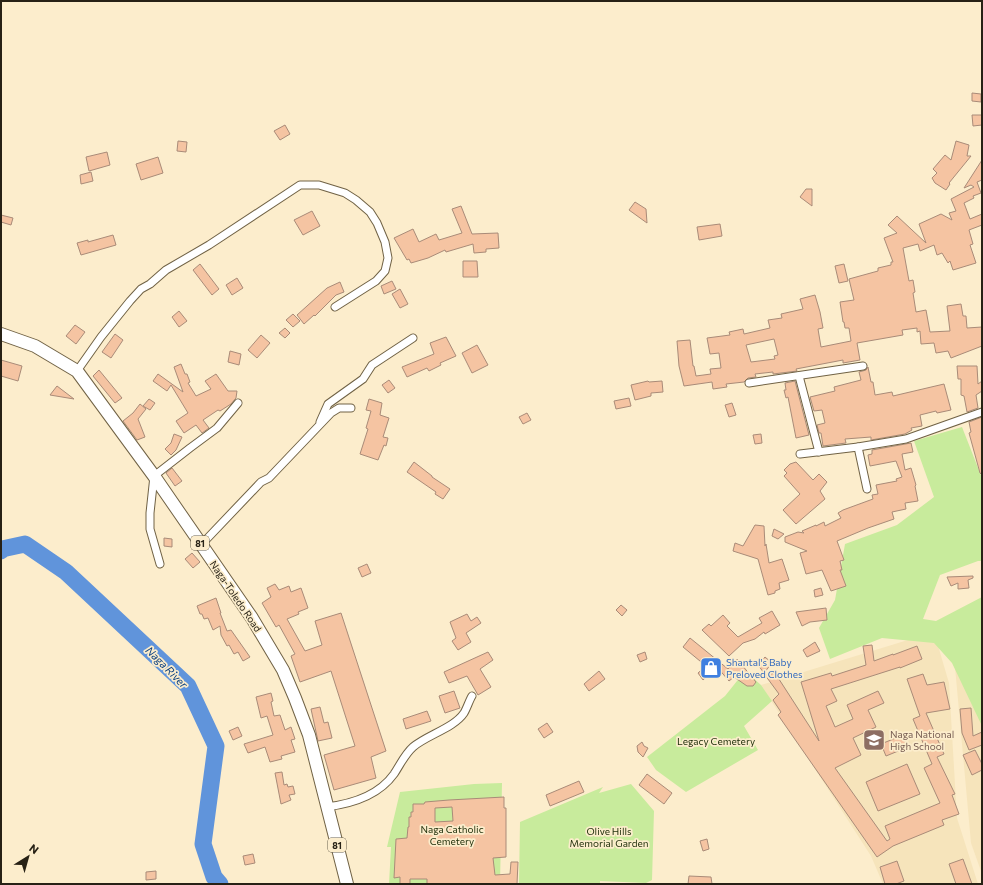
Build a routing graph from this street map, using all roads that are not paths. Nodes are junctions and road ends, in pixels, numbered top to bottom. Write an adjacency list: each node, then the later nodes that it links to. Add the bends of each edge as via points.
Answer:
1 (335, 307): 5 (street, via 376,281 385,271 388,258 385,242 370,212 356,200 345,193 319,185 300,185 166,270 141,289)
2 (1, 334): 5 (highway, Naga-Toledo Road / 81, via 35,346)
3 (413, 338): 11 (street, via 372,365 363,379 328,404)
4 (863, 366): 6 (street)
5 (77, 371): 15 (highway, Naga-Toledo Road / 81)
6 (799, 376): 7 (street); 13 (street)
7 (749, 383)
8 (238, 403): 15 (street, via 217,428)
9 (351, 408): 11 (street, via 339,408)
10 (982, 412): 12 (street, via 906,438)
11 (317, 428): 17 (street)
12 (858, 448): 13 (street); 16 (street)
13 (820, 452): 14 (street)
14 (800, 454)
15 (154, 476): 17 (highway, Naga-Toledo Road / 81); 18 (street, via 150,529)
16 (867, 489)
17 (201, 545): 20 (highway, Naga-Toledo Road / 81, via 252,618 283,670 309,735)
18 (160, 564)
19 (472, 696): 20 (street, via 463,714 452,724 412,748 393,775 377,791 340,805)
20 (326, 807): 21 (highway, Naga-Toledo Road / 81)
21 (347, 884)

